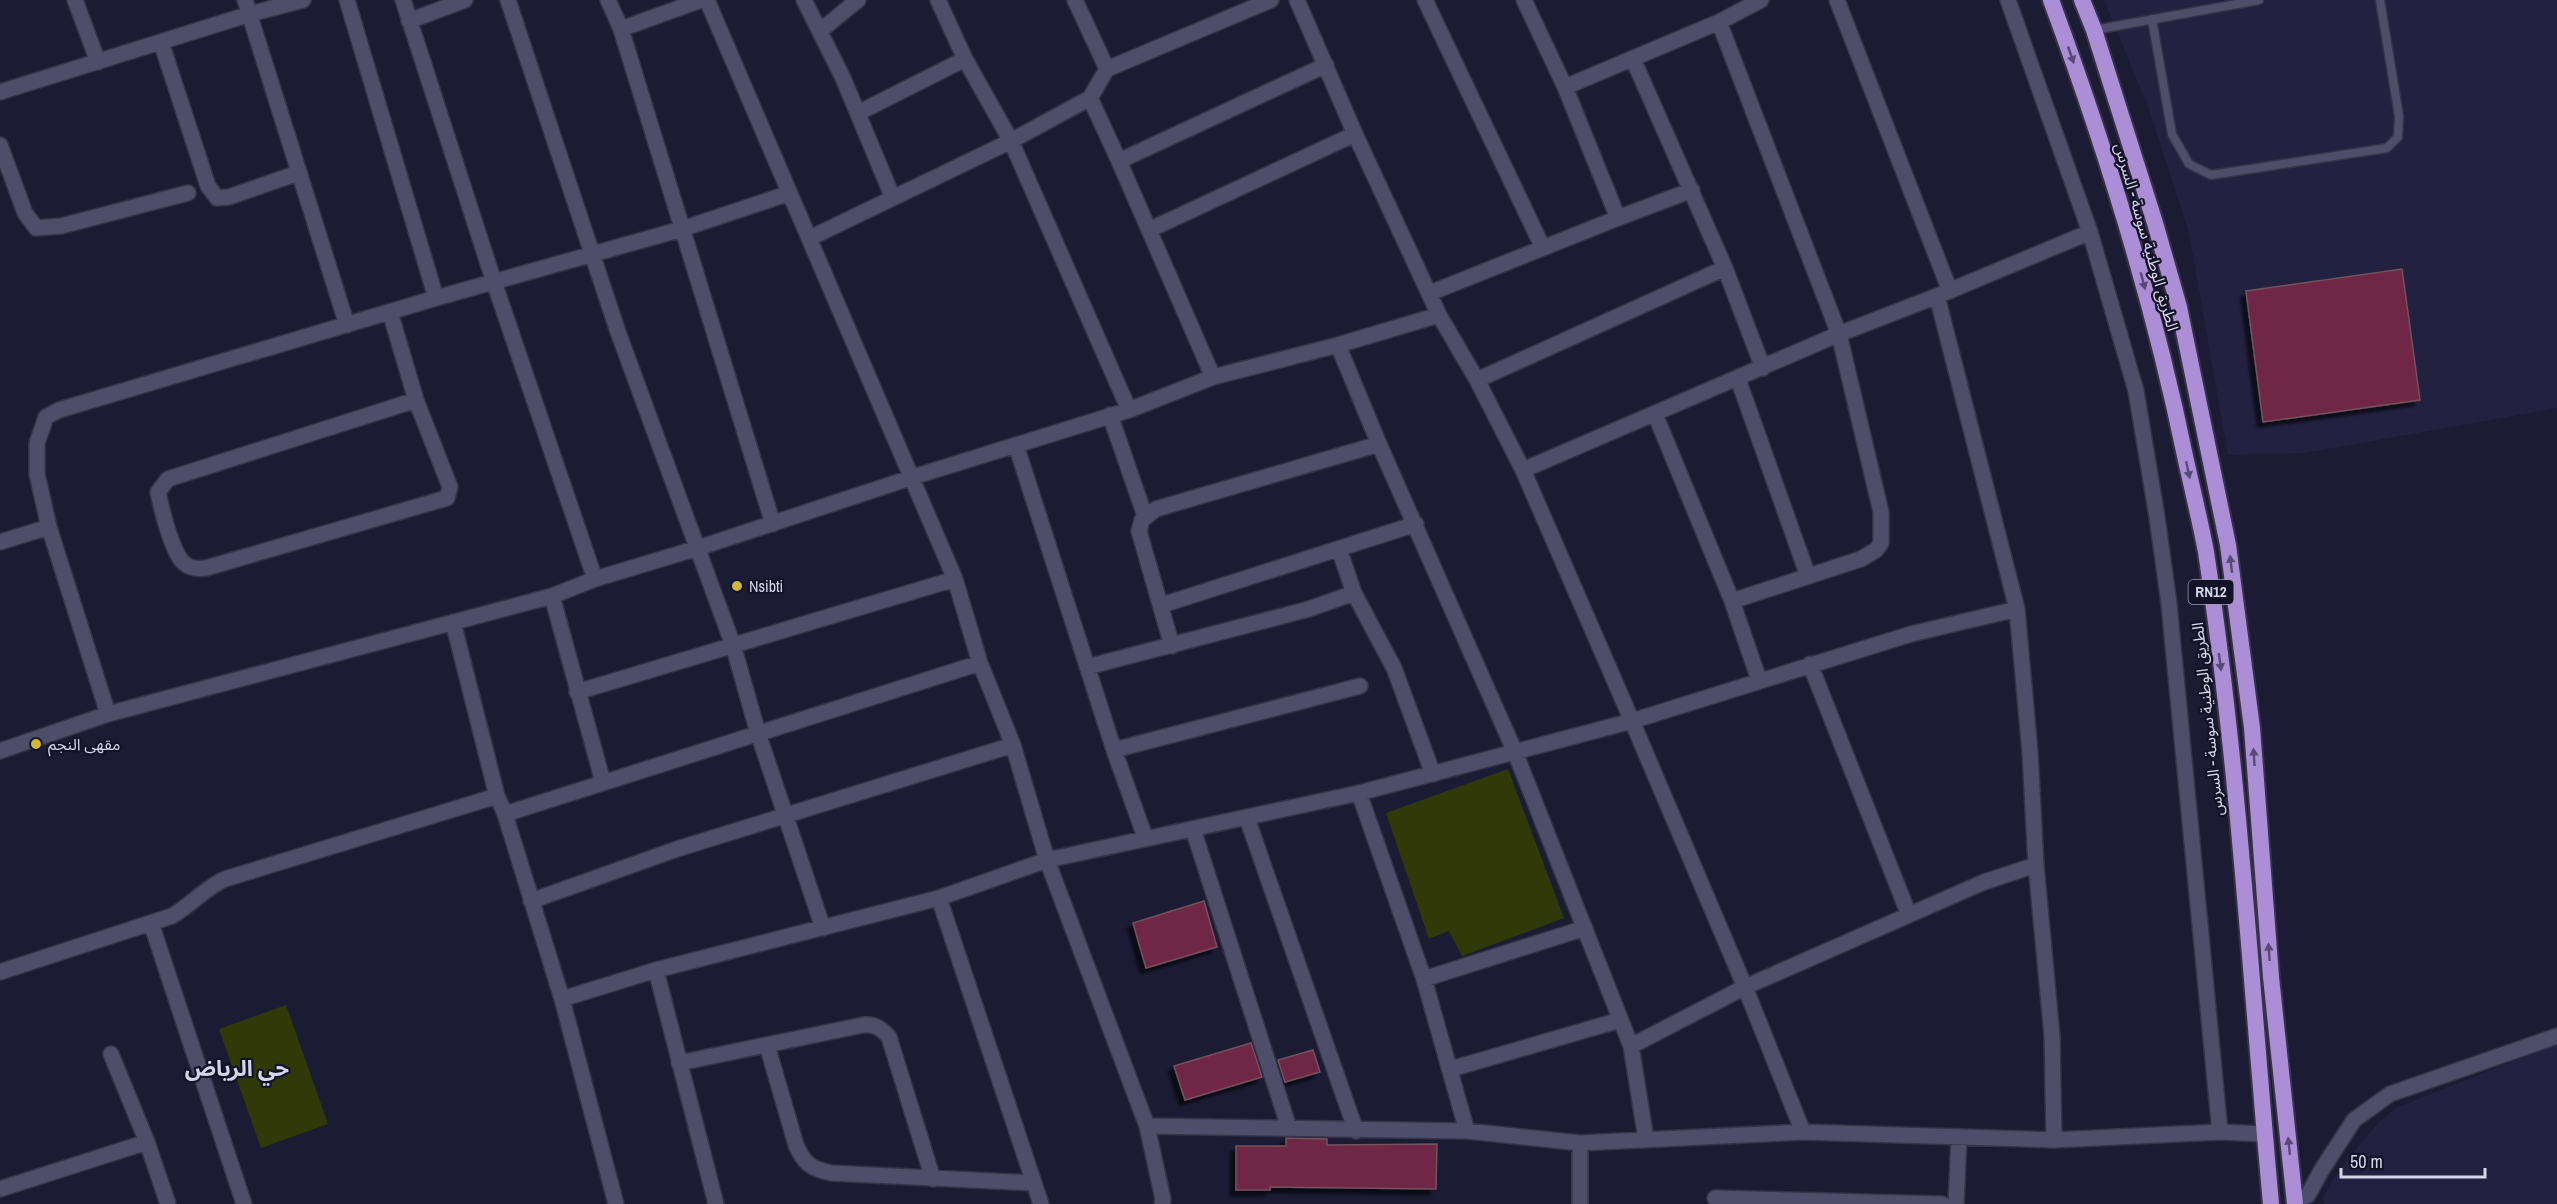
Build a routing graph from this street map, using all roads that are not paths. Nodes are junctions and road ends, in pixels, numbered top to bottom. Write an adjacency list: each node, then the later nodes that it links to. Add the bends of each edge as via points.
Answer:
1 (75, 0): 35 (street)
2 (303, 0): 25 (street)
3 (347, 0): 62 (street)
4 (403, 0): 27 (street)
5 (465, 0): 27 (street)
6 (508, 0): 57 (street)
7 (608, 0): 29 (street)
8 (700, 0): 29 (street)
9 (707, 0): 49 (street)
10 (804, 0): 31 (street)
11 (858, 0): 31 (street)
12 (938, 0): 33 (street)
13 (1271, 0): 37 (street)
14 (1297, 0): 36 (street)
15 (1425, 0): 56 (street)
16 (1761, 0): 28 (street)
17 (1837, 0): 61 (street)
18 (2008, 0): 54 (street)
19 (2051, 0): 146 (highway, الطريق الوطنية سوسة - السرس / RN12, one-way to 146, via 2109,165 2138,262 2205,550 2230,737)
20 (2082, 0): 30 (highway, الطريق الوطنية سوسة - السرس / RN12)
21 (2259, 0): 26 (lane)
22 (2380, 0): 26 (lane, via 2399,116 2397,137 2387,148 2211,175 2189,164 2172,134)
23 (1079, 1): 37 (street)
24 (1530, 2): 38 (street)
25 (247, 7): 32 (street); 46 (street)
26 (2152, 19): 30 (lane)
27 (409, 21): 59 (street)
28 (1719, 22): 34 (street); 66 (street)
29 (621, 30): 52 (street)
30 (2094, 30): 157 (highway, الطريق الوطنية سوسة - السرس / RN12, one-way to 30, via 2271,977 2252,728 2228,545 2179,308)
31 (820, 31): 41 (street)
32 (161, 42): 35 (street); 46 (street, via 208,186 217,198)
33 (965, 59): 41 (street); 43 (street)
34 (1633, 59): 38 (street); 47 (street)
35 (98, 62): 39 (street)
36 (1326, 65): 42 (street); 45 (street)
37 (1107, 69): 40 (street)
38 (1565, 87): 51 (street)
39 (0, 92)
40 (1090, 98): 43 (street); 45 (street)
41 (858, 113): 50 (street)
42 (1355, 134): 53 (street); 60 (street)
43 (1011, 141): 50 (street); 73 (street)
44 (0, 145): 48 (street, via 25,213 36,228 62,226)
45 (1119, 161): 53 (street)
46 (298, 173): 65 (street)
47 (1692, 190): 51 (street); 58 (street)
48 (188, 193)
49 (790, 193): 52 (street); 55 (street)
50 (893, 198): 55 (street)
51 (1618, 218): 56 (street)
52 (682, 229): 57 (street); 81 (street)
53 (1149, 230): 69 (street)
54 (2090, 232): 61 (street); 145 (street, via 2136,391 2157,517 2182,731)
55 (810, 238): 79 (street)
56 (1543, 248): 60 (street)
57 (591, 254): 59 (street); 85 (street)
58 (1725, 268): 68 (street); 71 (street)
59 (494, 282): 62 (street); 88 (street)
60 (1430, 293): 64 (street)
61 (1944, 294): 66 (street); 94 (street)
62 (436, 298): 63 (street)
63 (390, 312): 65 (street); 72 (street)
64 (1439, 315): 67 (street); 71 (street)
65 (347, 325): 83 (street, via 46,417 36,457)
66 (1839, 334): 68 (street); 87 (street, via 1881,512 1881,543 1862,559)
67 (1338, 345): 69 (street); 76 (street)
68 (1762, 368): 70 (street)
69 (1213, 377): 73 (street)
70 (1738, 379): 74 (street); 87 (street)
71 (1477, 380): 78 (street)
72 (416, 400): 72 (street, via 450,487 447,498 206,568 190,568 183,563 158,492 168,479)
73 (1129, 410): 75 (street)
74 (1655, 414): 78 (street); 92 (street)
75 (1110, 416): 77 (street); 80 (street)
76 (1379, 444): 80 (street, via 1156,509); 82 (street)
77 (1016, 445): 79 (street); 100 (street)
78 (1523, 470): 105 (street)
79 (913, 477): 81 (street); 89 (street)
80 (1145, 516): 93 (street, via 1139,531)
81 (773, 524): 85 (street)
82 (1416, 524): 86 (street); 110 (street)
83 (49, 527): 84 (street); 104 (street)
84 (0, 542)
85 (699, 548): 88 (street); 96 (street)
86 (1339, 549): 90 (street); 93 (street)
87 (1808, 576): 92 (street)
88 (595, 579): 91 (street)
89 (955, 579): 96 (street); 98 (street)
90 (1354, 593): 97 (street); 111 (street, via 1394,668)
91 (552, 596): 95 (street); 103 (street)
92 (1732, 602): 101 (street)
93 (1162, 605): 97 (street)
94 (2017, 609): 99 (street, via 1911,634); 121 (street)
95 (453, 622): 104 (street); 114 (street)
96 (733, 645): 103 (street); 106 (street)
97 (1172, 646): 100 (street)
98 (980, 663): 106 (street); 107 (street)
99 (1810, 664): 101 (street); 124 (street)
100 (1087, 667): 108 (street)
101 (1759, 680): 105 (street)
102 (1360, 686): 108 (street)
103 (578, 692): 112 (street)
104 (108, 714): 109 (street)
105 (1632, 721): 110 (street); 131 (street)
106 (758, 733): 112 (street); 116 (street)
107 (1013, 745): 116 (street); 120 (street)
108 (1114, 750): 119 (street)
109 (0, 751)
110 (1515, 752): 111 (street); 126 (street)
111 (1433, 774): 113 (street)
112 (603, 782): 115 (street)
113 (1359, 793): 117 (street); 130 (street)
114 (497, 796): 115 (street); 125 (street, via 225,879 209,886 181,911)
115 (505, 814): 123 (street)
116 (786, 815): 123 (street); 127 (street)
117 (1247, 818): 118 (street); 142 (street)
118 (1194, 829): 119 (street); 141 (street)
119 (1145, 837): 120 (street)
120 (1047, 860): 122 (street); 140 (street)
121 (2036, 865): 124 (street, via 1983,882); 149 (street, via 2052,1036)
122 (939, 898): 127 (street); 153 (street)
123 (531, 901): 132 (street)
124 (1909, 915): 131 (street)
125 (151, 923): 129 (street); 159 (street)
126 (1585, 927): 130 (street); 133 (street)
127 (823, 928): 128 (street)
128 (656, 970): 132 (street); 138 (street)
129 (0, 972)
130 (1424, 978): 139 (street)
131 (1745, 987): 136 (street); 144 (street)
132 (562, 999): 160 (street)
133 (1620, 1020): 136 (street); 139 (street)
134 (2557, 1036): 157 (street, via 2390,1094 2354,1120 2308,1196)
135 (767, 1045): 138 (street); 152 (street, via 796,1146 807,1165 831,1173); 152 (street, via 862,1025 879,1028 889,1037)
136 (1631, 1046): 148 (street)
137 (111, 1054): 150 (street)
138 (679, 1063): 161 (street)
139 (1451, 1070): 143 (street)
140 (1147, 1126): 141 (street); 156 (street)
141 (1289, 1128): 142 (street)
142 (1356, 1131): 143 (street)
143 (1467, 1131): 151 (street)
144 (1803, 1132): 147 (street); 148 (street)
145 (2220, 1132): 146 (street); 149 (street)
146 (2265, 1134): 166 (highway, الطريق الوطنية سوسة - السرس / RN12)
147 (1959, 1138): 149 (street); 165 (street)
148 (1646, 1139): 151 (street)
149 (2054, 1140)
150 (147, 1142): 154 (street); 158 (street)
151 (1580, 1143): 163 (street)
152 (933, 1179): 153 (street)
153 (1034, 1183): 162 (street)
154 (0, 1189)
155 (1715, 1198): 164 (street)
156 (1163, 1202)
157 (2295, 1202)
158 (168, 1204)
159 (244, 1204)
160 (616, 1204)
161 (716, 1204)
162 (1041, 1204)
163 (1580, 1204)
164 (1942, 1204)
165 (1956, 1204)
166 (2271, 1204)

